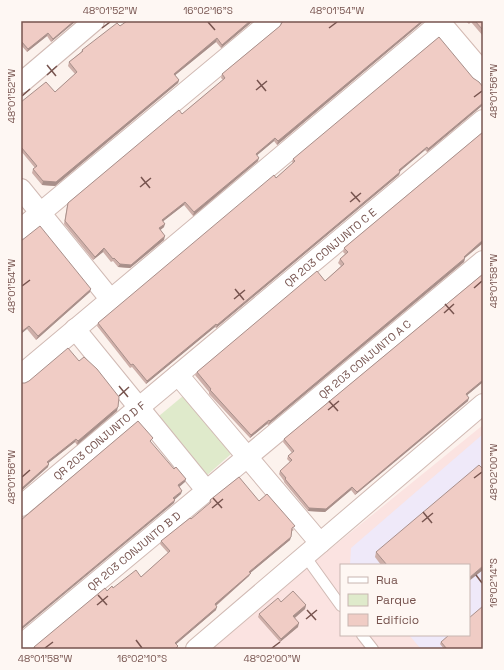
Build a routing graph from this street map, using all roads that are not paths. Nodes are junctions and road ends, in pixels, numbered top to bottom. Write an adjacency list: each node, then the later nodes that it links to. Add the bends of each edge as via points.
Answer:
1 (94, 21): 5 (street)
2 (271, 21): 8 (street)
3 (439, 22): 4 (street); 11 (street)
4 (481, 69)
5 (24, 75)
6 (483, 120): 14 (street, QR 203 CONJUNTO C E)
7 (21, 189): 8 (street)
8 (41, 212): 9 (street); 11 (street)
9 (21, 229)
10 (483, 261): 17 (street, QR 203 CONJUNTO A C)
11 (111, 300): 12 (street)
12 (75, 330): 13 (street); 16 (street)
13 (21, 375)
14 (178, 375): 16 (street, QR 203 CONJUNTO D F); 17 (street)
15 (483, 404): 20 (street)
16 (139, 407): 18 (street); 19 (street, QR 203 CONJUNTO D F)
17 (247, 457): 18 (street, QR 203 CONJUNTO B D); 20 (street)
18 (206, 490): 24 (street, QR 203 CONJUNTO B D)
19 (21, 506)
20 (320, 543): 21 (street)
21 (305, 556): 22 (lane); 25 (street)
22 (340, 605)
23 (363, 636): 26 (lane)
24 (21, 644)
25 (196, 649)
26 (372, 649)

